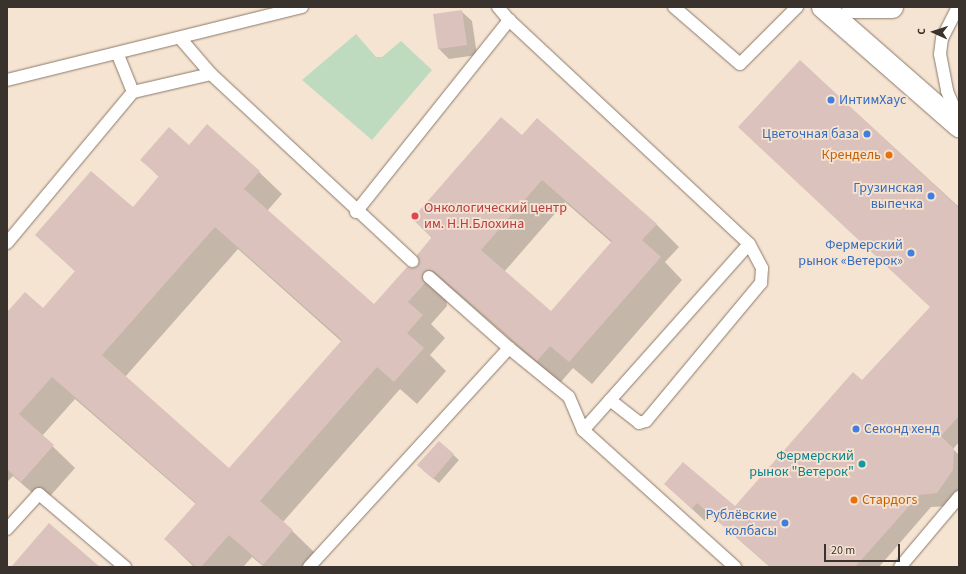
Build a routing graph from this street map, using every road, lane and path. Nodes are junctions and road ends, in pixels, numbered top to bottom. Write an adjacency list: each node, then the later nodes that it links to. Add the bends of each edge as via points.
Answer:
1 (302, 7): 10 (lane)
2 (498, 7): 9 (lane)
3 (674, 7): 4 (lane, via 740,64)
4 (797, 7)
5 (823, 7): 16 (main road)
6 (852, 7): 7 (main road)
7 (892, 7)
8 (958, 7): 15 (lane, via 942,38 940,54 947,91)
9 (509, 20): 17 (lane); 19 (lane)
10 (180, 38): 11 (lane); 12 (lane)
11 (118, 54): 13 (lane); 14 (lane)
12 (211, 74): 14 (lane); 17 (lane)
13 (7, 80)
14 (133, 92): 18 (lane)
15 (959, 119)
16 (959, 126)
17 (356, 212): 20 (lane)
18 (7, 243)
19 (748, 244): 23 (lane); 23 (lane, via 762,268 761,283 646,421 639,422)
20 (412, 261)
21 (430, 277): 22 (lane)
22 (509, 348): 24 (lane, via 569,397); 28 (lane)
23 (610, 400): 24 (lane)
24 (583, 430): 29 (lane)
25 (959, 497): 30 (lane)
26 (7, 529): 27 (lane, via 39,494)
27 (125, 567)
28 (309, 567)
29 (735, 567)
30 (900, 567)

